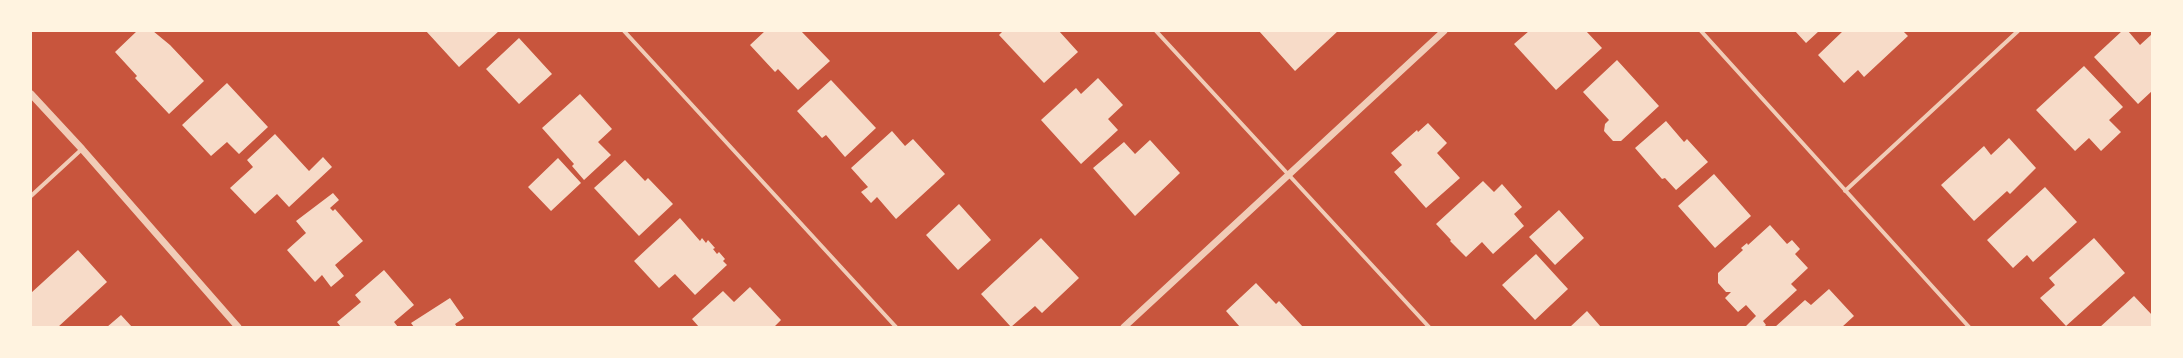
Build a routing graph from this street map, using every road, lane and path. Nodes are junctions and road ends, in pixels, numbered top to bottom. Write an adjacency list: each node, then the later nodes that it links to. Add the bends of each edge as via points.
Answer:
1 (624, 31): 12 (street)
2 (1156, 31): 8 (street)
3 (1444, 31): 8 (street)
4 (1701, 31): 9 (street)
5 (2018, 31): 9 (street)
6 (31, 94): 7 (street)
7 (82, 149): 10 (street); 11 (street)
8 (1289, 176): 13 (street); 14 (street)
9 (1845, 191): 15 (street)
10 (31, 196)
11 (238, 327)
12 (896, 327)
13 (1124, 327)
14 (1429, 327)
15 (1969, 327)

